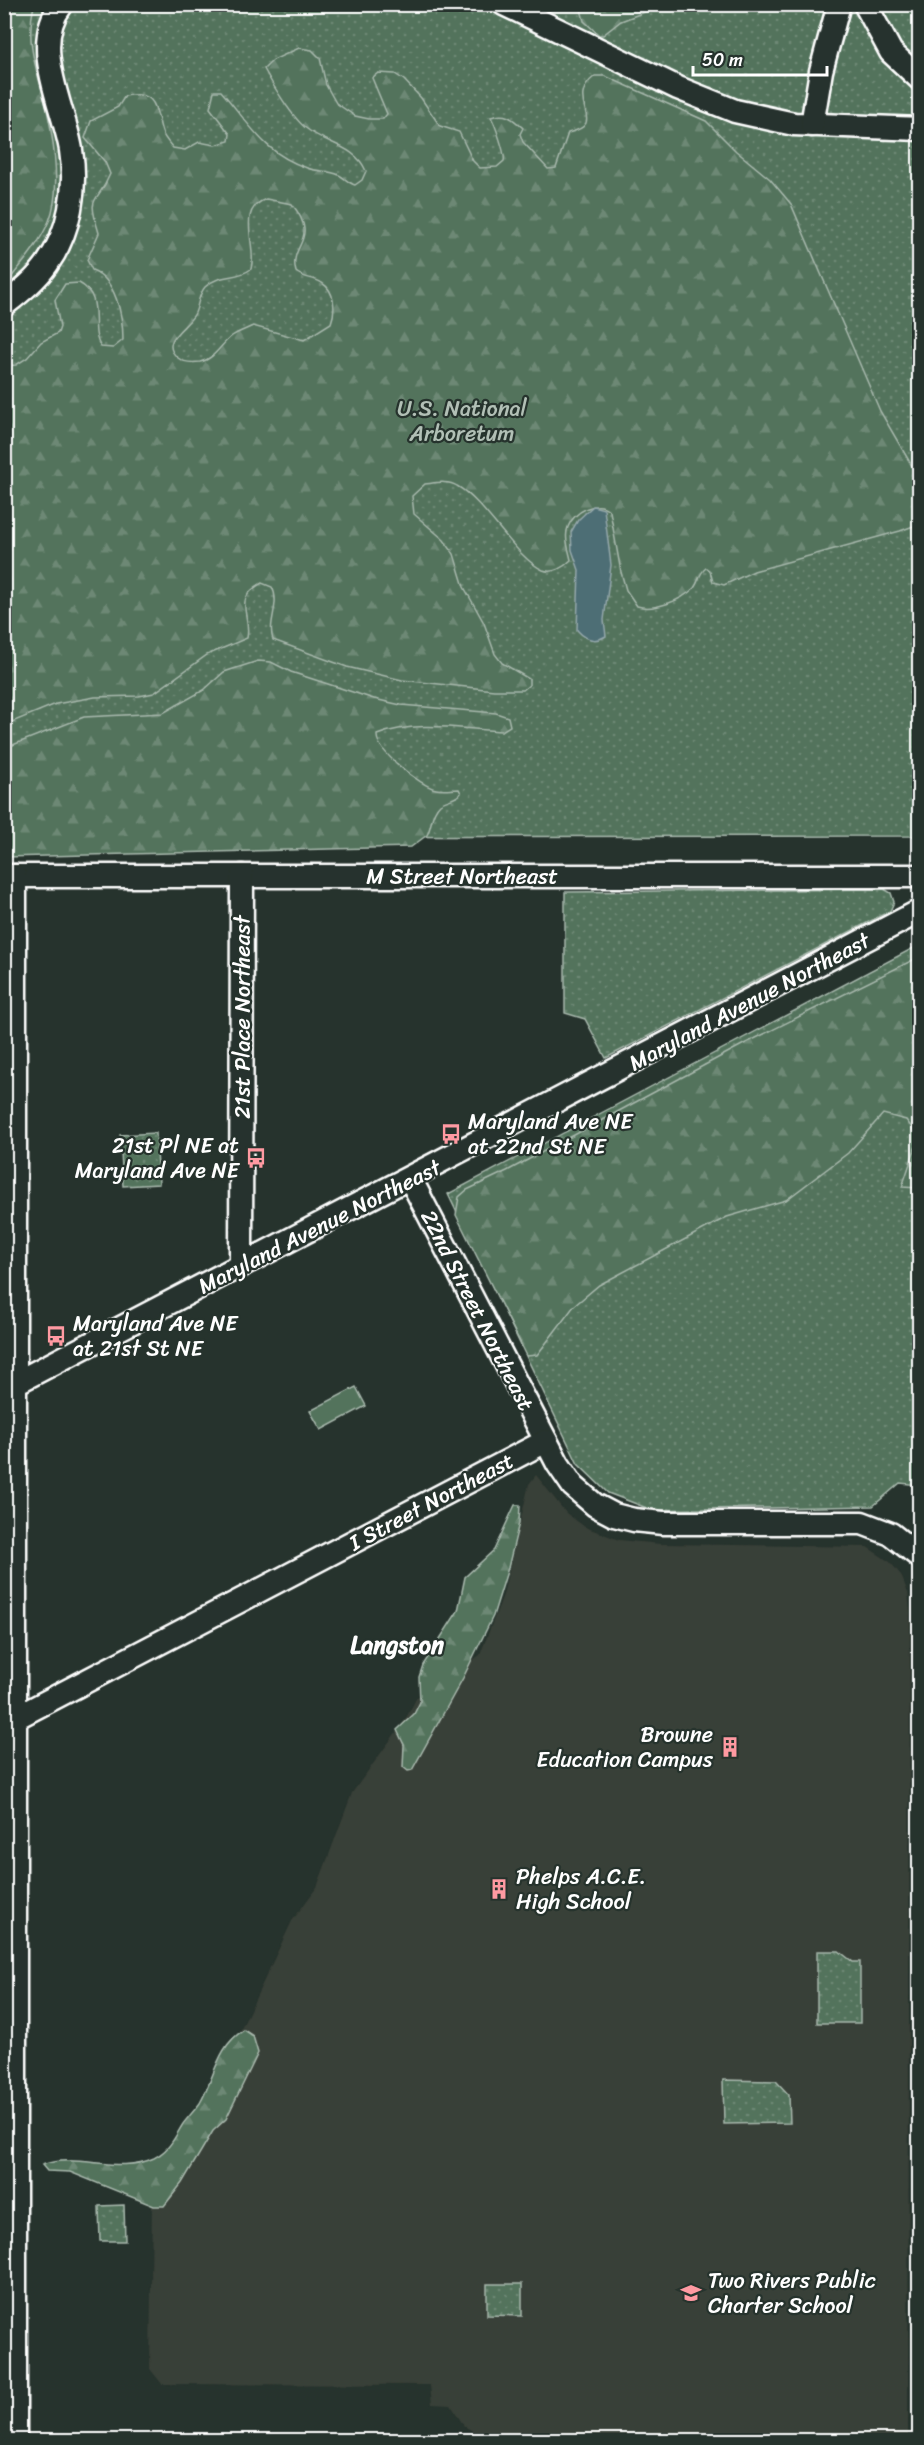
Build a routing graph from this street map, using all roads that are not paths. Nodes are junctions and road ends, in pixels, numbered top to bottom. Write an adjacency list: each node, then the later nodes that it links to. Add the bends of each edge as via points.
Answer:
1 (62, 4): 8 (street, via 51,25 48,45 71,151 73,183 69,211 48,263)
2 (504, 4): 6 (street, via 726,108 769,120)
3 (839, 4): 6 (street, via 821,71)
4 (866, 4): 5 (street, via 891,52)
5 (920, 79)
6 (813, 125): 7 (street)
7 (920, 129)
8 (4, 306)
9 (10, 876): 10 (street, M Street Northeast); 15 (street)
10 (242, 876): 11 (street, M Street Northeast); 14 (street, 21st Place Northeast)
11 (920, 876)
12 (920, 911): 13 (street, Maryland Avenue Northeast)
13 (410, 1178): 14 (street, Maryland Avenue Northeast); 16 (street, 22nd Street Northeast)
14 (241, 1266): 15 (street, Maryland Avenue Northeast)
15 (10, 1387): 18 (street)
16 (546, 1441): 17 (street, via 579,1492 604,1510 624,1518 663,1523 862,1522 891,1534); 18 (street, I Street Northeast)
17 (920, 1557)
18 (10, 1721): 19 (street)
19 (15, 2440)

